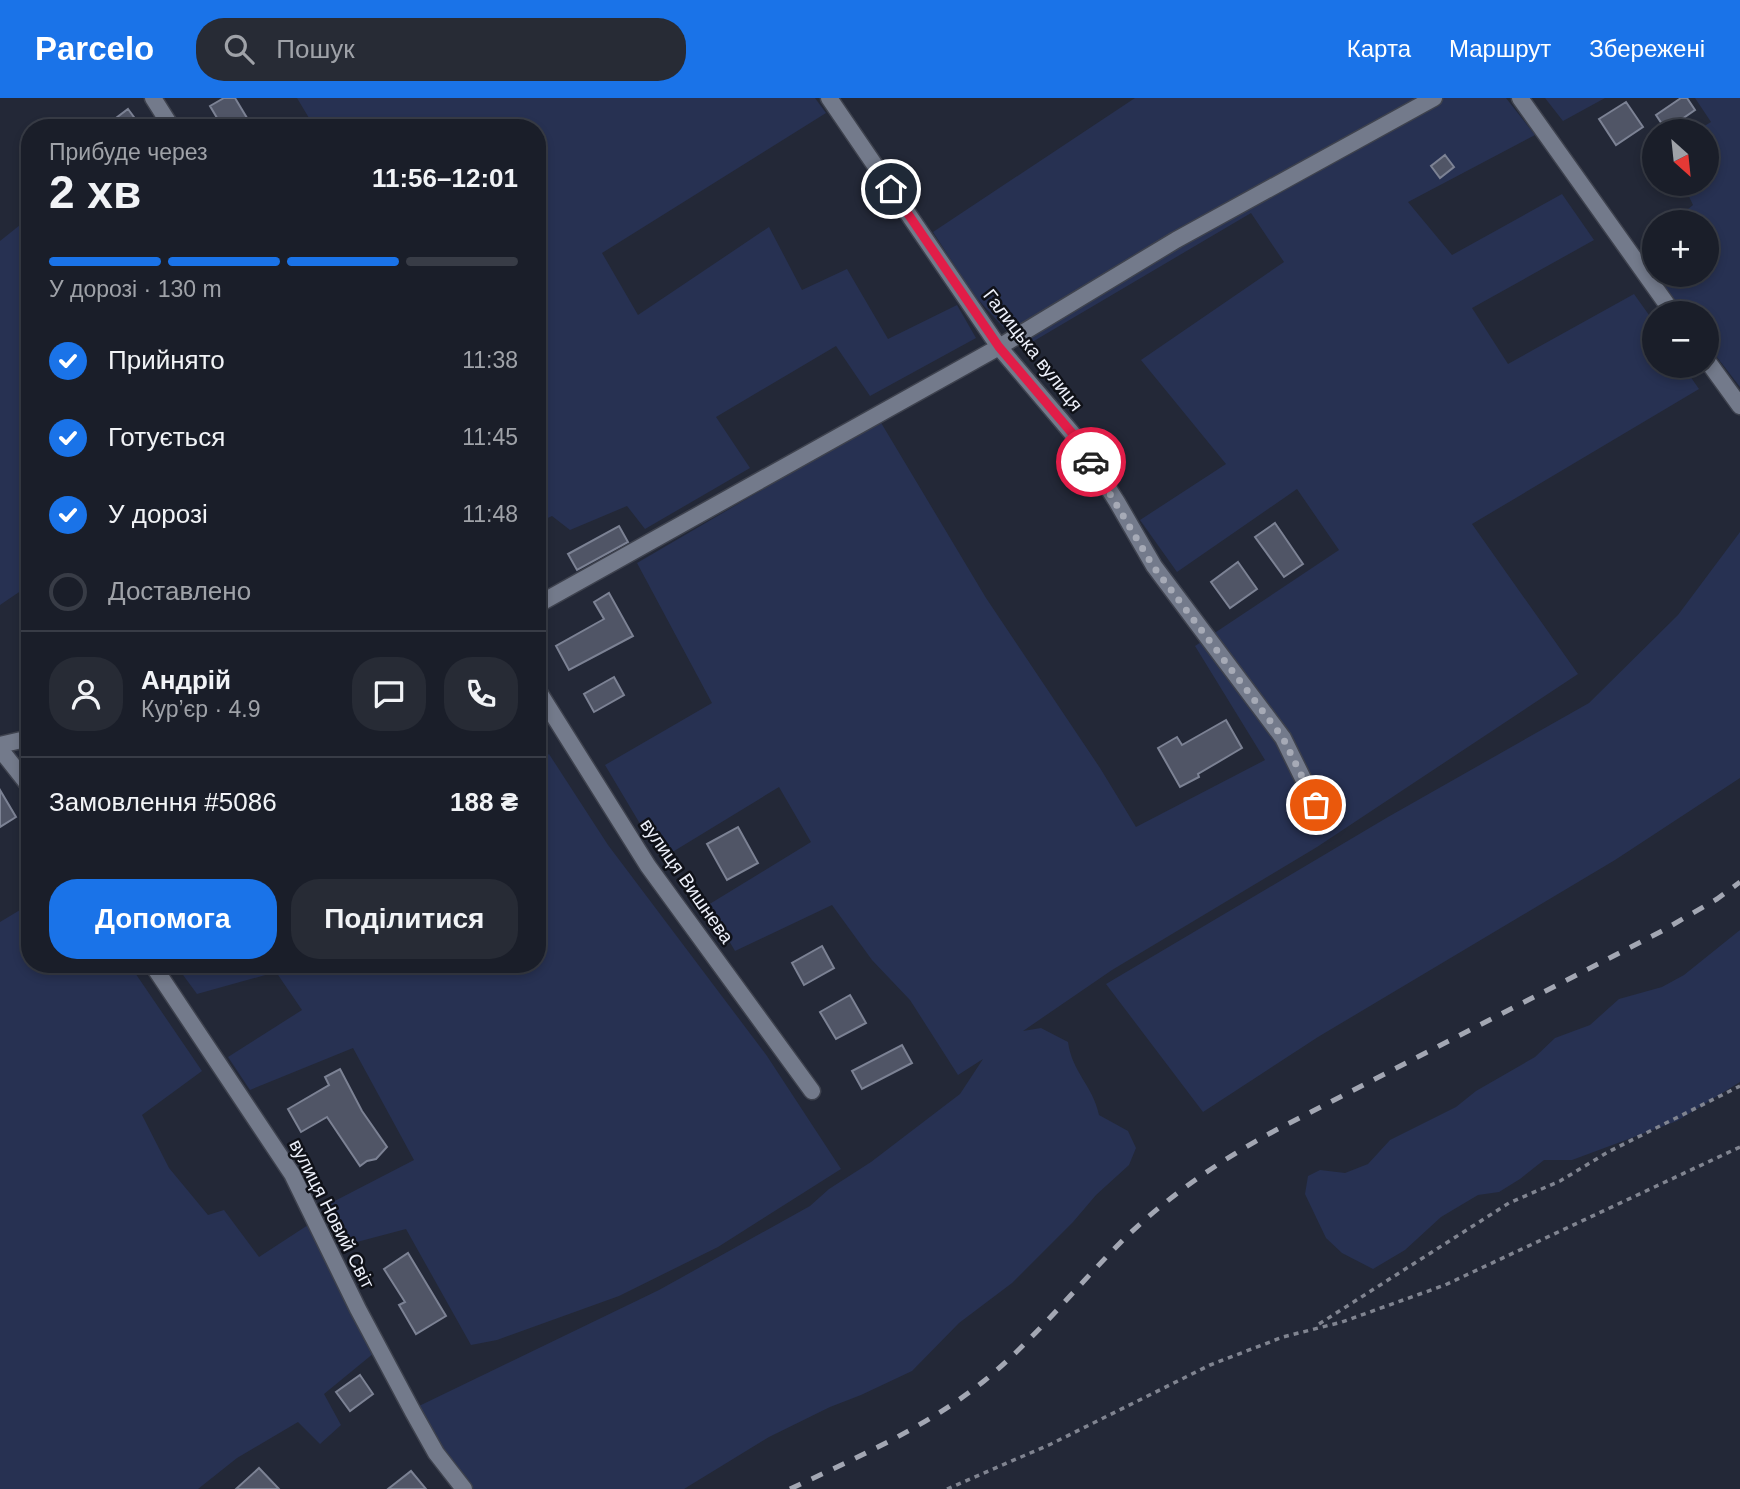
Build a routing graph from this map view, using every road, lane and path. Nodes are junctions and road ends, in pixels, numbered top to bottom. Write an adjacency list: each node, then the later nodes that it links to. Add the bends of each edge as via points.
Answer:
1 (153, 98): 5 (street)
2 (829, 98): 7 (street, Галицька вулиця)
3 (1434, 98): 7 (street, via 1176,240)
4 (1520, 98): 6 (street)
5 (167, 119)
6 (1664, 301)
7 (999, 347): 10 (street); 15 (street, Галицька вулиця, via 1077,439 1153,566 1283,738)
8 (1719, 377): 9 (street)
9 (1740, 406)
10 (546, 600)
11 (546, 703): 18 (street, вулиця Вишнева, via 648,866)
12 (21, 741): 13 (street)
13 (0, 747): 14 (street)
14 (21, 775)
15 (1316, 805)
16 (158, 973): 21 (street, вулиця Новий Світ, via 292,1174 430,1443)
17 (1740, 1086): 20 (path, via 1509,1203)
18 (812, 1091)
19 (1740, 1147): 20 (path, via 1445,1285 1342,1322)
20 (1315, 1327): 22 (path, via 1210,1365 1051,1444)
21 (464, 1489)
22 (947, 1489)

